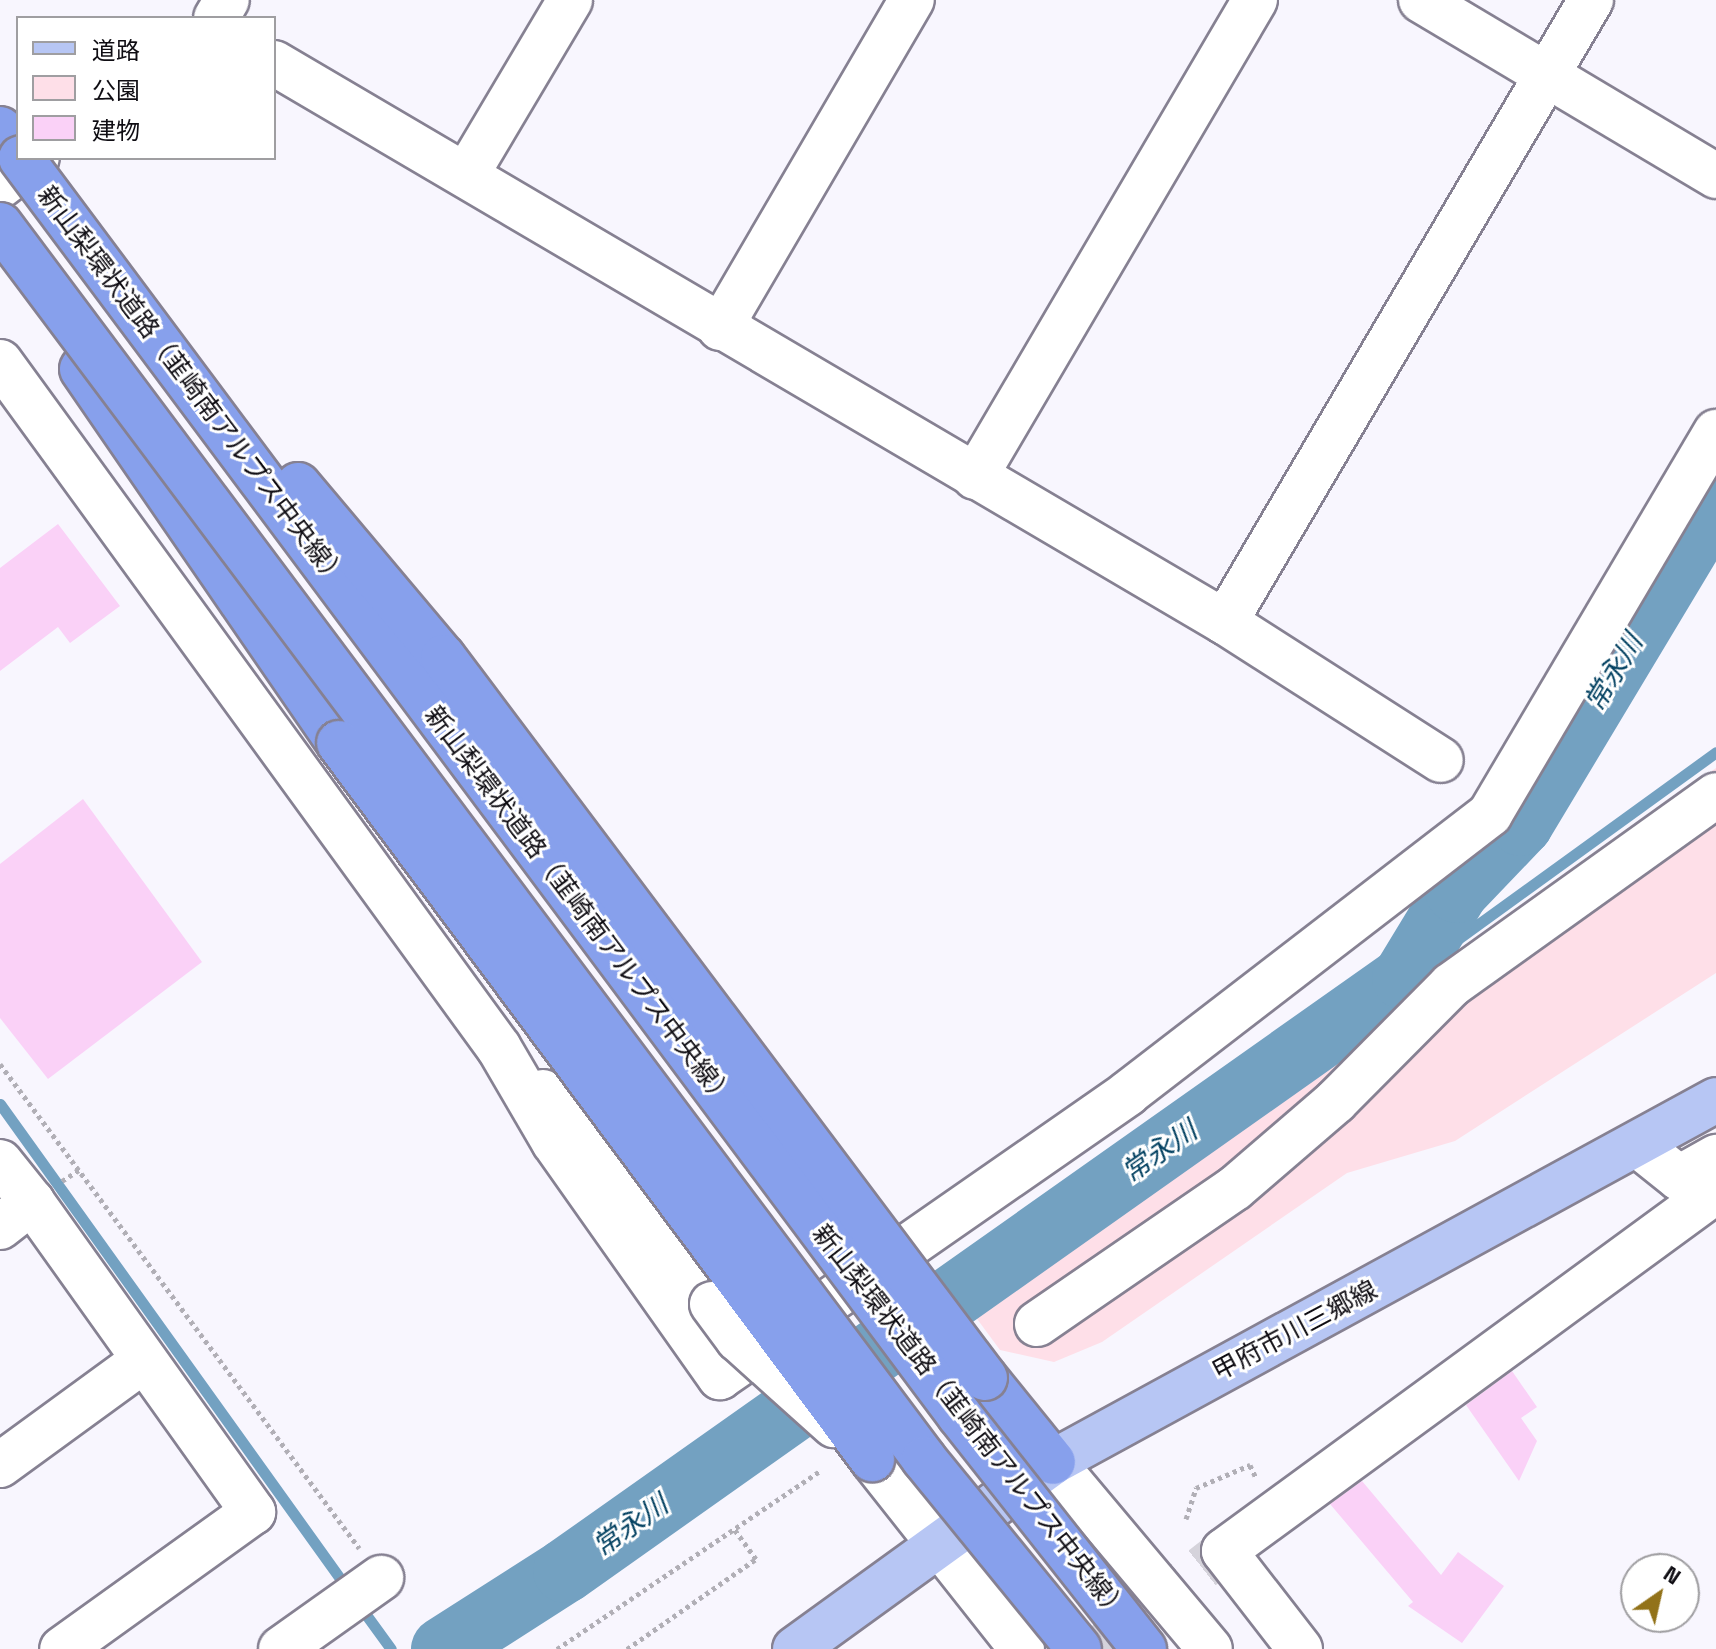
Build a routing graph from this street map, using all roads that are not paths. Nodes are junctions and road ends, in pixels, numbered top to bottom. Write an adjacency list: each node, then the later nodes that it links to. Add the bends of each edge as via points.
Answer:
1 (570, 0): 13 (street)
2 (912, 0): 18 (street)
3 (1255, 0): 21 (street)
4 (1421, 0): 7 (street)
5 (1591, 0): 7 (street)
6 (276, 64): 13 (street)
7 (1545, 76): 14 (street); 22 (street)
8 (0, 129): 9 (highway)
9 (16, 150)
10 (24, 160): 35 (highway, bridge, via 443,657)
11 (24, 160): 47 (highway, 新山梨環状道路（韮崎南アルプス中央線）, bridge, via 960,1416)
12 (34, 160): 15 (street)
13 (468, 172): 18 (street)
14 (1716, 176)
15 (0, 186)
16 (0, 225): 46 (highway, 新山梨環状道路（韮崎南アルプス中央線）, bridge, via 914,1446)
17 (0, 254): 34 (highway, bridge, via 339,743)
18 (720, 328): 21 (street)
19 (0, 362): 25 (street)
20 (1716, 432): 25 (street, via 1490,814 1128,1093 720,1377 554,1142)
21 (975, 477): 22 (street)
22 (1225, 622): 23 (street)
23 (1441, 760)
24 (1716, 795): 32 (street, via 1451,985 1336,1101 1235,1188)
25 (499, 1048): 34 (street, bridge, via 595,1144 738,1339)
26 (1716, 1100): 27 (main road, 甲府市川三郷線)
27 (1638, 1145): 28 (street, via 1679,1178); 35 (main road, 甲府市川三郷線)
28 (1716, 1157)
29 (0, 1162): 31 (street)
30 (1716, 1191): 49 (street, via 1224,1551)
31 (16, 1214): 33 (street)
32 (1037, 1324)
33 (144, 1360): 36 (street); 40 (street, via 253,1512)
34 (872, 1459): 37 (street)
35 (1053, 1462): 37 (main road, 甲府市川三郷線); 48 (street)
36 (0, 1465)
37 (941, 1547): 39 (main road, 甲府市川三郷線); 45 (street)
38 (381, 1578): 42 (street)
39 (890, 1586): 43 (main road, 甲府市川三郷線); 44 (main road, 甲府市川三郷線)
40 (112, 1636): 41 (street)
41 (62, 1649)
42 (281, 1649)
43 (795, 1649)
44 (846, 1649)
45 (1022, 1649)
46 (1079, 1649)
47 (1144, 1649)
48 (1210, 1649)
49 (1300, 1649)

